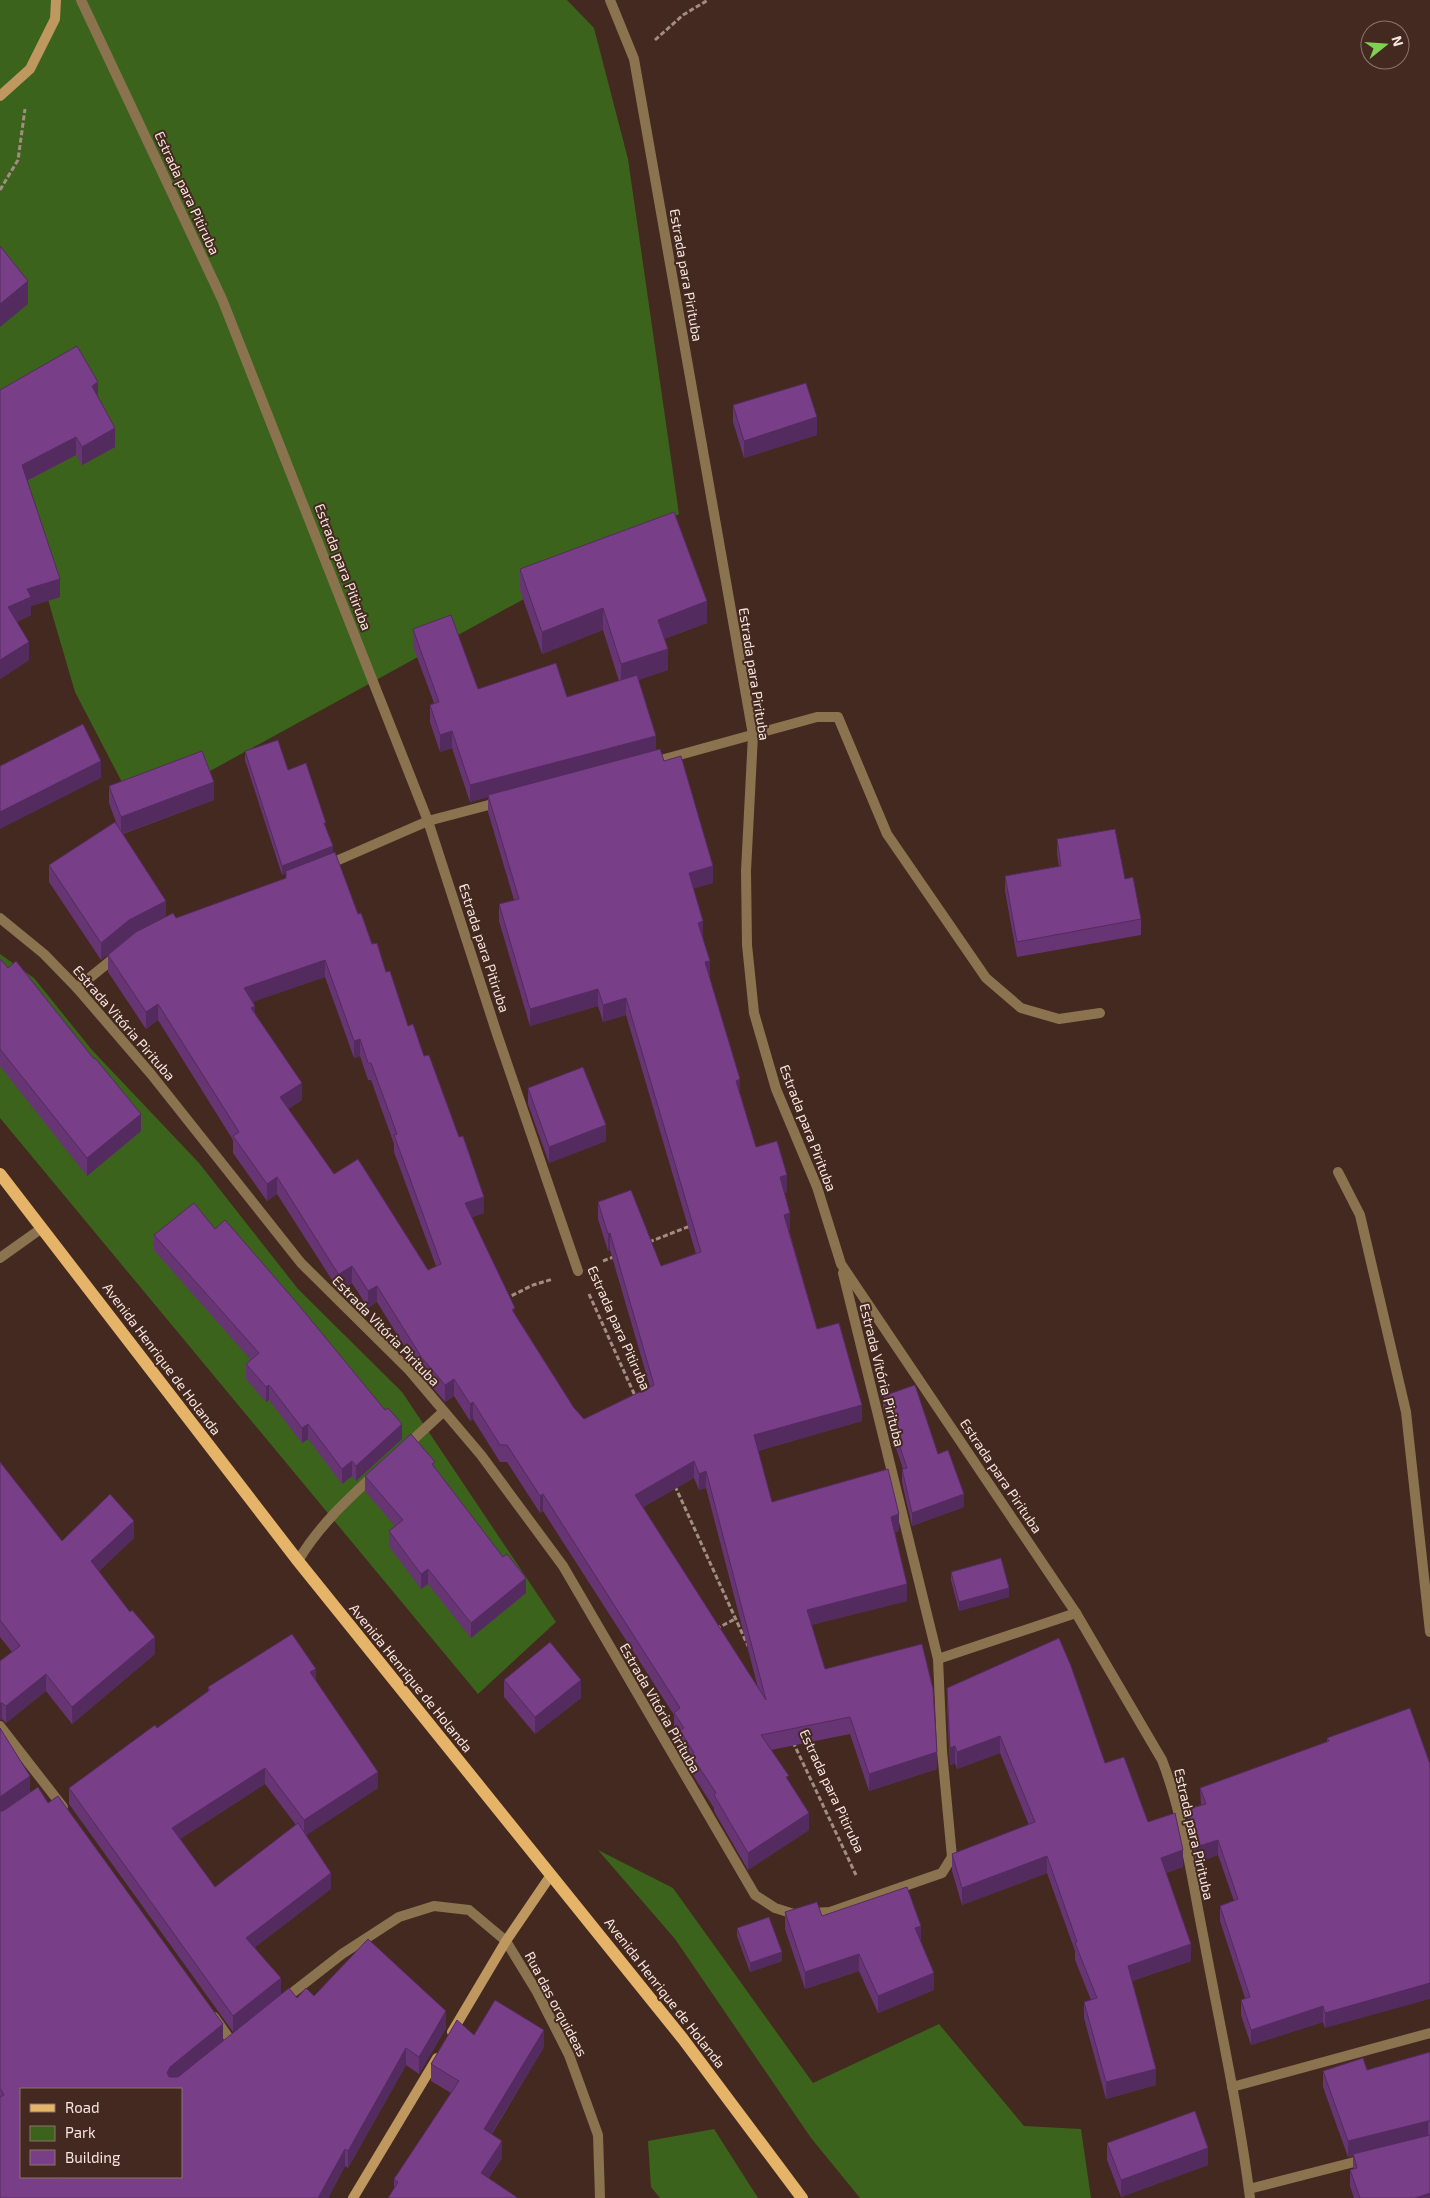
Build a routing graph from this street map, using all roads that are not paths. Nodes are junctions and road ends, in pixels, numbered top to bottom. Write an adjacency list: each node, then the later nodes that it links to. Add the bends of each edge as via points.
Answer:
1 (56, 0): 4 (main road, via 55,19 30,69)
2 (81, 0): 8 (street, Estrada para Pitiruba, via 222,299)
3 (610, 0): 5 (street, Estrada para Pirituba, via 634,59)
4 (0, 96)
5 (753, 736): 6 (street); 13 (street, via 817,717 838,717 887,834 986,978 1021,1008 1059,1019); 18 (street, Estrada para Pirituba, via 746,871 747,945 754,1013 776,1089 817,1187)
6 (638, 766)
7 (514, 798): 8 (street)
8 (428, 821): 9 (street); 19 (street, Estrada para Pitiruba)
9 (316, 870)
10 (0, 918): 12 (street, Estrada Vitória Pirituba, via 44,954)
11 (125, 949): 12 (street)
12 (77, 988): 20 (street, Estrada Vitória Pirituba, via 152,1074 301,1263 409,1370)
13 (1100, 1013)
14 (1338, 1172): 25 (street, via 1360,1215 1406,1412)
15 (0, 1174): 16 (main road, Avenida Henrique de Holanda)
16 (42, 1228): 17 (street); 23 (main road, Avenida Henrique de Holanda)
17 (0, 1258)
18 (841, 1264): 24 (street, Estrada para Pirituba); 26 (street, Estrada Vitória Pirituba)
19 (578, 1271)
20 (443, 1412): 21 (street); 26 (street, Estrada Vitória Pirituba, via 481,1455 563,1566 755,1895 775,1908 794,1914 830,1912 942,1873 952,1857)
21 (399, 1452)
22 (384, 1466): 23 (street, via 333,1514 312,1538)
23 (298, 1562): 29 (main road, Avenida Henrique de Holanda)
24 (1076, 1613): 26 (street); 35 (street, Estrada para Pirituba, via 1162,1760 1172,1785)
25 (1430, 1632)
26 (938, 1659)
27 (0, 1726): 28 (street, via 46,1790)
28 (72, 1819)
29 (551, 1875): 30 (main road); 40 (main road, Avenida Henrique de Holanda, via 683,2039)
30 (506, 1941): 31 (street, Rua das orquideas, via 469,1910 434,1906 399,1917 342,1954); 38 (main road); 39 (street, Rua das orquideas, via 569,2055 598,2135)
31 (276, 2006)
32 (208, 2009): 34 (street)
33 (1430, 2033): 35 (street)
34 (232, 2041)
35 (1232, 2087): 37 (street, Estrada para Pirituba)
36 (1373, 2158): 37 (street)
37 (1250, 2194)
38 (353, 2198)
39 (600, 2198)
40 (802, 2198)

